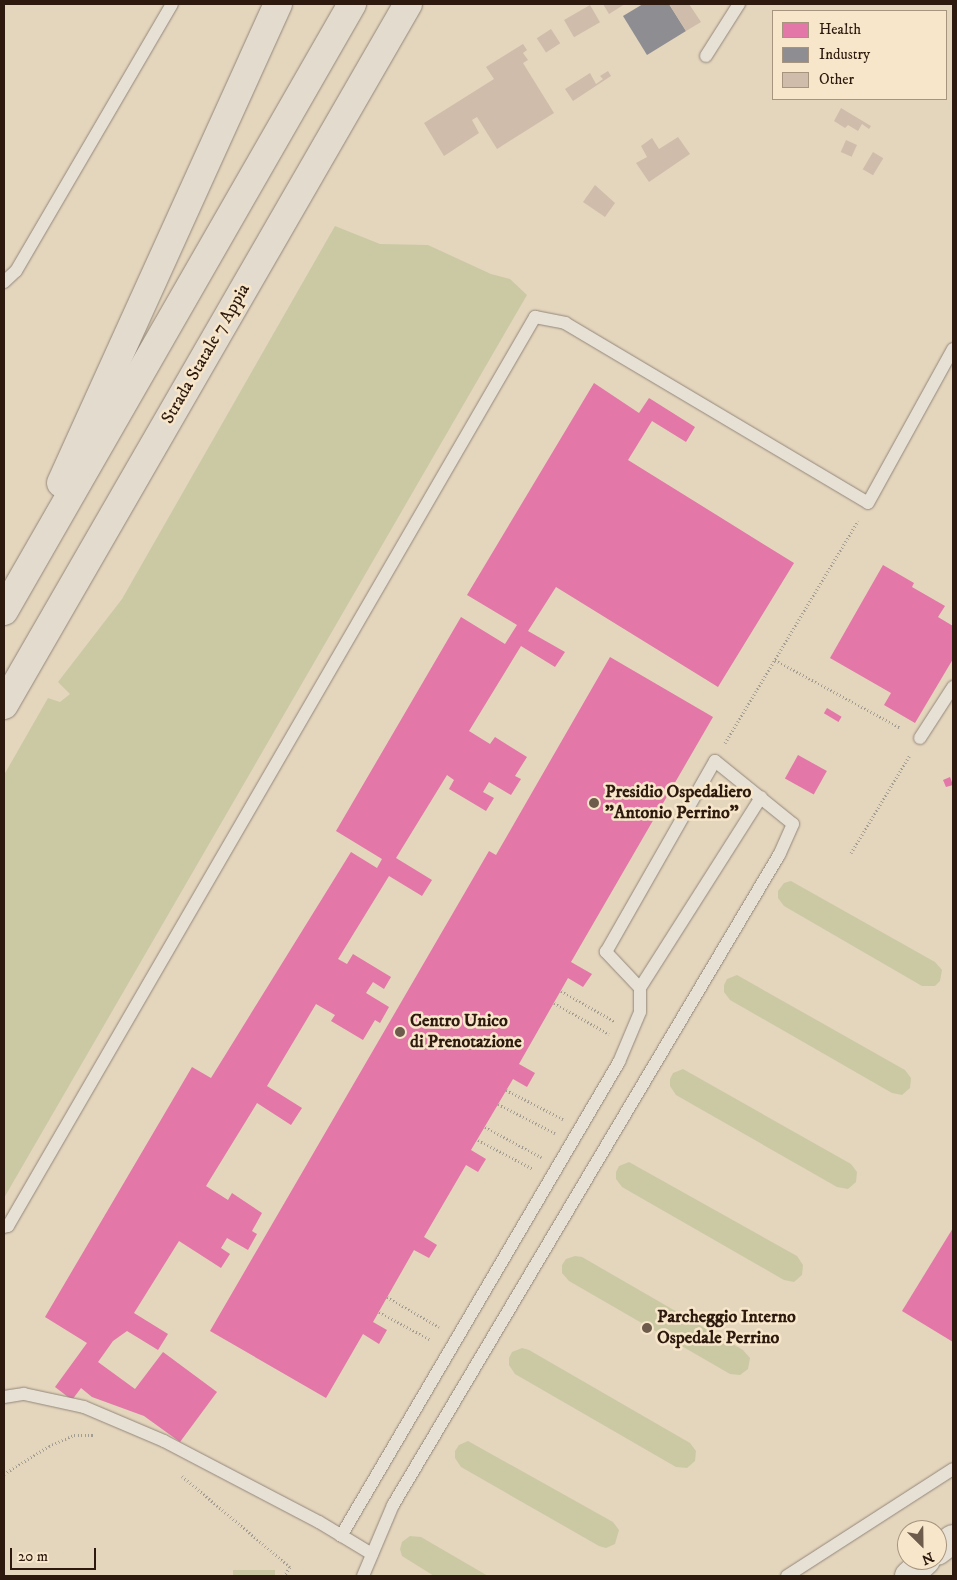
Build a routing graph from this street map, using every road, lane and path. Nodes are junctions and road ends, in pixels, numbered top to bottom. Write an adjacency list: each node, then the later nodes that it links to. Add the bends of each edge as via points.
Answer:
1 (172, 4): 7 (lane, via 16,270)
2 (278, 4): 10 (highway, via 83,428)
3 (352, 4): 10 (highway)
4 (408, 4): 13 (highway, Strada Statale 7 Appia)
5 (739, 4): 6 (lane)
6 (706, 56)
7 (4, 282)
8 (953, 349): 9 (lane)
9 (868, 504): 11 (path); 31 (lane, via 565,323 535,317 8,1226)
10 (9, 602)
11 (775, 660): 14 (path); 15 (path)
12 (953, 687): 14 (lane)
13 (4, 705)
14 (920, 738): 17 (path)
15 (715, 761): 16 (lane); 18 (lane, via 606,952)
16 (761, 797): 18 (lane); 42 (lane, via 793,824 778,855 392,1505)
17 (851, 853)
18 (640, 988): 41 (lane, via 640,1012 619,1062)
19 (561, 991): 21 (path)
20 (554, 1003): 22 (path)
21 (619, 1024)
22 (612, 1036)
23 (506, 1090): 25 (path)
24 (498, 1104): 27 (path)
25 (563, 1120)
26 (485, 1127): 29 (path)
27 (556, 1133)
28 (478, 1140): 30 (path)
29 (542, 1157)
30 (534, 1169)
31 (4, 1227)
32 (387, 1297): 34 (path)
33 (379, 1312): 35 (path)
34 (442, 1328)
35 (434, 1342)
36 (4, 1397): 41 (lane, via 24,1394 84,1407 164,1441)
37 (100, 1435): 39 (path, via 74,1435 49,1446)
38 (953, 1469): 45 (lane)
39 (4, 1474)
40 (179, 1474): 43 (path, via 290,1567)
41 (341, 1536): 42 (lane)
42 (372, 1554): 44 (lane)
43 (284, 1576)
44 (362, 1576)
45 (788, 1576)

